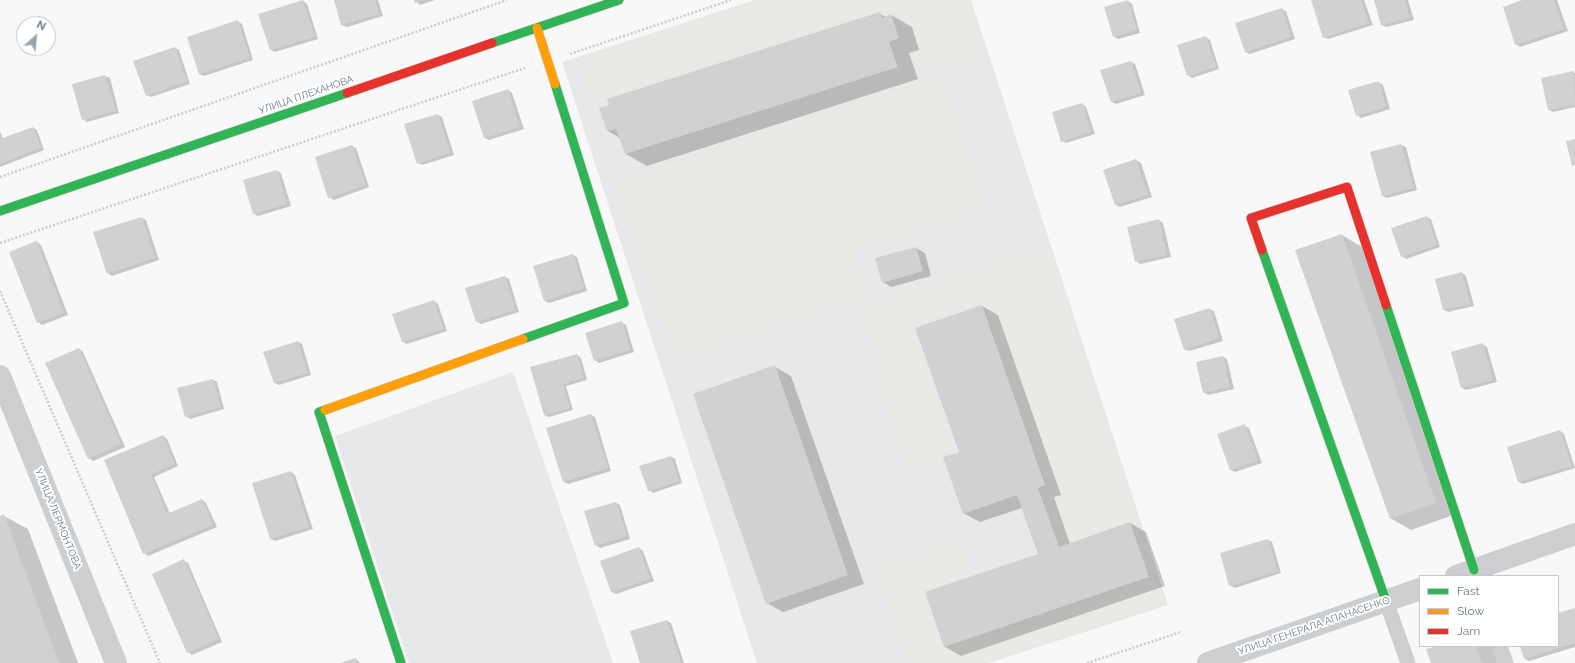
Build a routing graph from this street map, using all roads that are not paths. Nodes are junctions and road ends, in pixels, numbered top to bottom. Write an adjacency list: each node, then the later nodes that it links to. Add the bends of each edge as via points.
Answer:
1 (619, 0): 2 (street, УЛИЦА ПЛЕХАНОВА)
2 (537, 28): 3 (street, УЛИЦА ПЛЕХАНОВА); 11 (street, via 624,303 319,412)
3 (0, 211)
4 (0, 376): 10 (street, УЛИЦА ЛЕРМОНТОВА)
5 (1575, 534): 6 (street)
6 (1469, 574): 8 (street, via 1347,187 1251,218)
7 (1419, 589): 8 (street, УЛИЦА ГЕНЕРАЛА АПАНАСЕНКО)
8 (1386, 601): 12 (street, УЛИЦА ГЕНЕРАЛА АПАНАСЕНКО); 13 (lane)
9 (1500, 647): 14 (lane)
10 (116, 663)
11 (401, 663)
12 (1208, 663)
13 (1408, 663)
14 (1506, 663)

